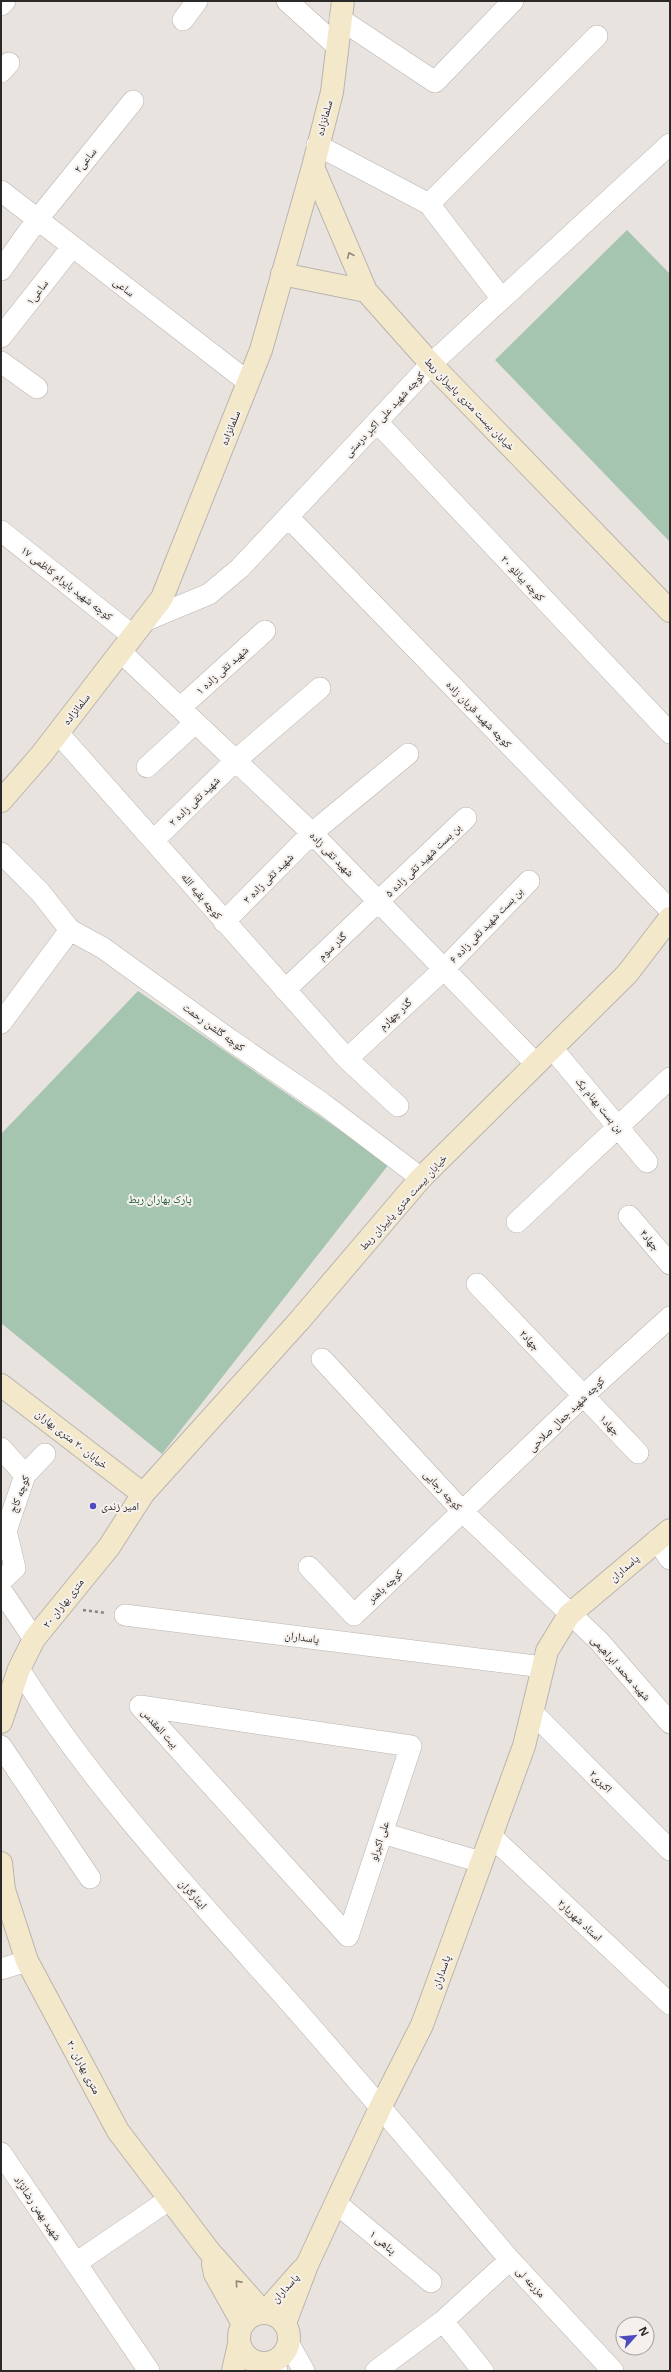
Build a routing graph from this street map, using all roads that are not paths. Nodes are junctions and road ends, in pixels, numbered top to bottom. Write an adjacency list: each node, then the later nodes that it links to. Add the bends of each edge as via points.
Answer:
1 (5, 1): 5 (street)
2 (197, 1): 7 (street)
3 (287, 1): 9 (street)
4 (513, 1): 6 (street, via 435,82)
5 (1, 5)
6 (342, 10): 9 (street, سلمانزاده)
7 (182, 20)
8 (597, 36): 15 (street)
9 (337, 46): 12 (street, سلمانزاده, via 332,92)
10 (133, 101): 16 (street, ساعی۲)
11 (670, 144): 21 (street, کوچه شهید علی اکبر درستی)
12 (317, 145): 13 (street, سلمانزاده); 15 (street)
13 (313, 167): 19 (street, سلمانزاده); 20 (street, خیابان بیست متری پاییزان ربط, one-way to 13)
14 (1, 191): 16 (street, ساعی)
15 (429, 204): 21 (street)
16 (38, 220): 17 (street, ساعی); 18 (street, ساعی۲)
17 (72, 247): 22 (street, ساعی۱); 25 (street, ساعی)
18 (1, 270)
19 (282, 274): 20 (street); 25 (street, سلمانزاده, via 261,350)
20 (366, 290): 24 (street, خیابان بیست متری پاییزان ربط)
21 (502, 299): 24 (street, کوچه شهید علی اکبر درستی)
22 (1, 338)
23 (1, 362): 26 (street)
24 (431, 364): 27 (street, کوچه شهید علی اکبر درستی); 30 (street, خیابان بیست متری پاییزان ربط)
25 (248, 382): 32 (street, سلمانزاده, via 162,598)
26 (37, 388)
27 (377, 422): 28 (street, کوچه شهید علی اکبر درستی); 36 (street, کوچه بیانلو ۲۰)
28 (288, 518): 32 (street, کوچه شهید علی اکبر درستی, via 240,568 209,594); 48 (street, کوچه شهید قربان زاده)
29 (1, 531): 32 (street, کوچه شهید بایرام کاظمی ۱۷)
30 (670, 611)
31 (265, 631): 34 (street, شهید تقی زاده ۱)
32 (133, 636): 34 (street, شهید تقی زاده); 37 (street, سلمانزاده)
33 (320, 688): 39 (street, شهید تقی زاده ۲)
34 (180, 708): 35 (street, شهید تقی زاده)
35 (195, 723): 39 (street, شهید تقی زاده); 40 (street)
36 (670, 733)
37 (58, 734): 41 (street, سلمانزاده); 44 (street, کوچه بقیه الله)
38 (408, 754): 43 (street, شهید تقی زاده ۳)
39 (234, 761): 43 (street, شهید تقی زاده); 44 (street, شهید تقی زاده ۲)
40 (147, 767)
41 (3, 796)
42 (466, 818): 47 (street, بن بست شهید تقی زاده ۵)
43 (312, 833): 47 (street, شهید تقی زاده); 50 (street, شهید تقی زاده ۳)
44 (154, 840): 50 (street, کوچه بقیه الله)
45 (1, 853): 51 (street, کوچه گلشن رحمت)
46 (529, 881): 52 (street, بن بست شهید تقی زاده ۶)
47 (379, 902): 52 (street, شهید تقی زاده); 53 (street, گذر سوم)
48 (670, 910)
49 (670, 918): 55 (street, خیابان بیست متری پاییزان ربط, via 627,974)
50 (224, 922): 53 (street, کوچه بقیه الله)
51 (70, 930): 54 (street); 62 (street, کوچه گلشن رحمت, via 104,948 229,1039 322,1102)
52 (444, 969): 56 (street, گذر چهارم); 57 (street, شهید تقی زاده)
53 (285, 990): 56 (street, کوچه بقیه الله)
54 (1, 1024)
55 (552, 1048): 57 (street, خیابان بیست متری پاییزان ربط); 60 (street, بن بست بهنام یک)
56 (347, 1059): 59 (street, کوچه بقیه الله)
57 (536, 1064): 62 (street, خیابان بیست متری پاییزان ربط)
58 (670, 1078): 60 (street)
59 (398, 1106)
60 (617, 1126): 61 (street, بن بست بهنام یک); 64 (street)
61 (647, 1162)
62 (421, 1178): 75 (street, خیابان بیست متری پاییزان ربط, via 299,1321)
63 (629, 1216): 65 (street, جهاد۴)
64 (517, 1222)
65 (670, 1264)
66 (477, 1284): 70 (street, جهاد۲)
67 (670, 1317): 70 (street, کوچه شهید جمال صلاحی)
68 (322, 1360): 76 (street, کوچه رجایی)
69 (1, 1384): 75 (street, خیابان ۲۰ متری بهاران)
70 (583, 1396): 72 (street, جهاد۱); 76 (street, کوچه شهید جمال صلاحی)
71 (1, 1448): 74 (street)
72 (638, 1453)
73 (45, 1454): 74 (street, کوچه کاج)
74 (25, 1475): 80 (street, کوچه کاج, via 6,1531 15,1568)
75 (143, 1494): 84 (street, ۲۰ متری بهاران, via 109,1547)
76 (463, 1512): 79 (street, کوچه باهنر, via 354,1615); 83 (street, کوچه رجایی)
77 (663, 1535): 78 (street); 83 (street, پاسداران)
78 (670, 1559)
79 (309, 1566)
80 (1, 1581)
81 (1, 1590): 84 (street)
82 (125, 1615): 85 (street, پاسداران)
83 (569, 1615): 85 (street, پاسداران, via 547,1651); 89 (street, شهید محمد ابراهیمی, via 599,1641)
84 (34, 1639): 86 (street, ۲۰ متری بهاران)
85 (543, 1667): 87 (street, پاسداران)
86 (19, 1669): 88 (street, ۲۰ متری بهاران); 102 (street, ایثارگران, via 73,1747 145,1840)
87 (532, 1712): 93 (street, پاسداران, via 524,1746); 94 (street, اکبری۲)
88 (1, 1722)
89 (670, 1723)
90 (1, 1746): 97 (street)
91 (411, 1746): 92 (street, علی اکبرلو); 98 (street, بیت المقدس, via 140,1706)
92 (382, 1833): 95 (street); 98 (street, علی اکبرلو)
93 (491, 1836): 95 (street, پاسداران); 101 (street, استاد شهریار۲)
94 (670, 1850)
95 (481, 1862): 102 (street, پاسداران, via 422,2025)
96 (1, 1866): 99 (street, ۲۰ متری بهاران, via 4,1890)
97 (90, 1878)
98 (348, 1936)
99 (27, 1961): 100 (street); 104 (street, ۲۰ متری بهاران, via 118,2131)
100 (1, 1969)
101 (670, 2004)
102 (380, 2108): 105 (street, پاسداران); 107 (street, ایثارگران)
103 (1, 2153): 108 (street, شهید بهمن رضانژاد)
104 (170, 2199): 106 (street, ۲۰ متری بهاران); 108 (street)
105 (336, 2203): 109 (street, پاسداران); 110 (street, پناهی ۱)
106 (209, 2251): 111 (street, ۲۰ متری بهاران, one-way to 106); 113 (street, ۲۰ متری بهاران, via 215,2274)
107 (510, 2260): 112 (street, مزرعه لی); 121 (street, مزرعه لی)
108 (76, 2263): 116 (street, شهید بهمن رضانژاد)
109 (307, 2265): 111 (street, پاسداران); 114 (street, پاسداران)
110 (431, 2282)
111 (264, 2312): 113 (street, via 252,2316); 114 (street, via 279,2318)
112 (442, 2321): 119 (street, مزرعه لی); 120 (street)
113 (241, 2334): 115 (street, via 249,2358); 117 (street)
114 (287, 2334): 115 (street, via 282,2356); 118 (street)
115 (269, 2367)
116 (148, 2371)
117 (233, 2371)
118 (304, 2371)
119 (376, 2371)
120 (483, 2371)
121 (613, 2371)

